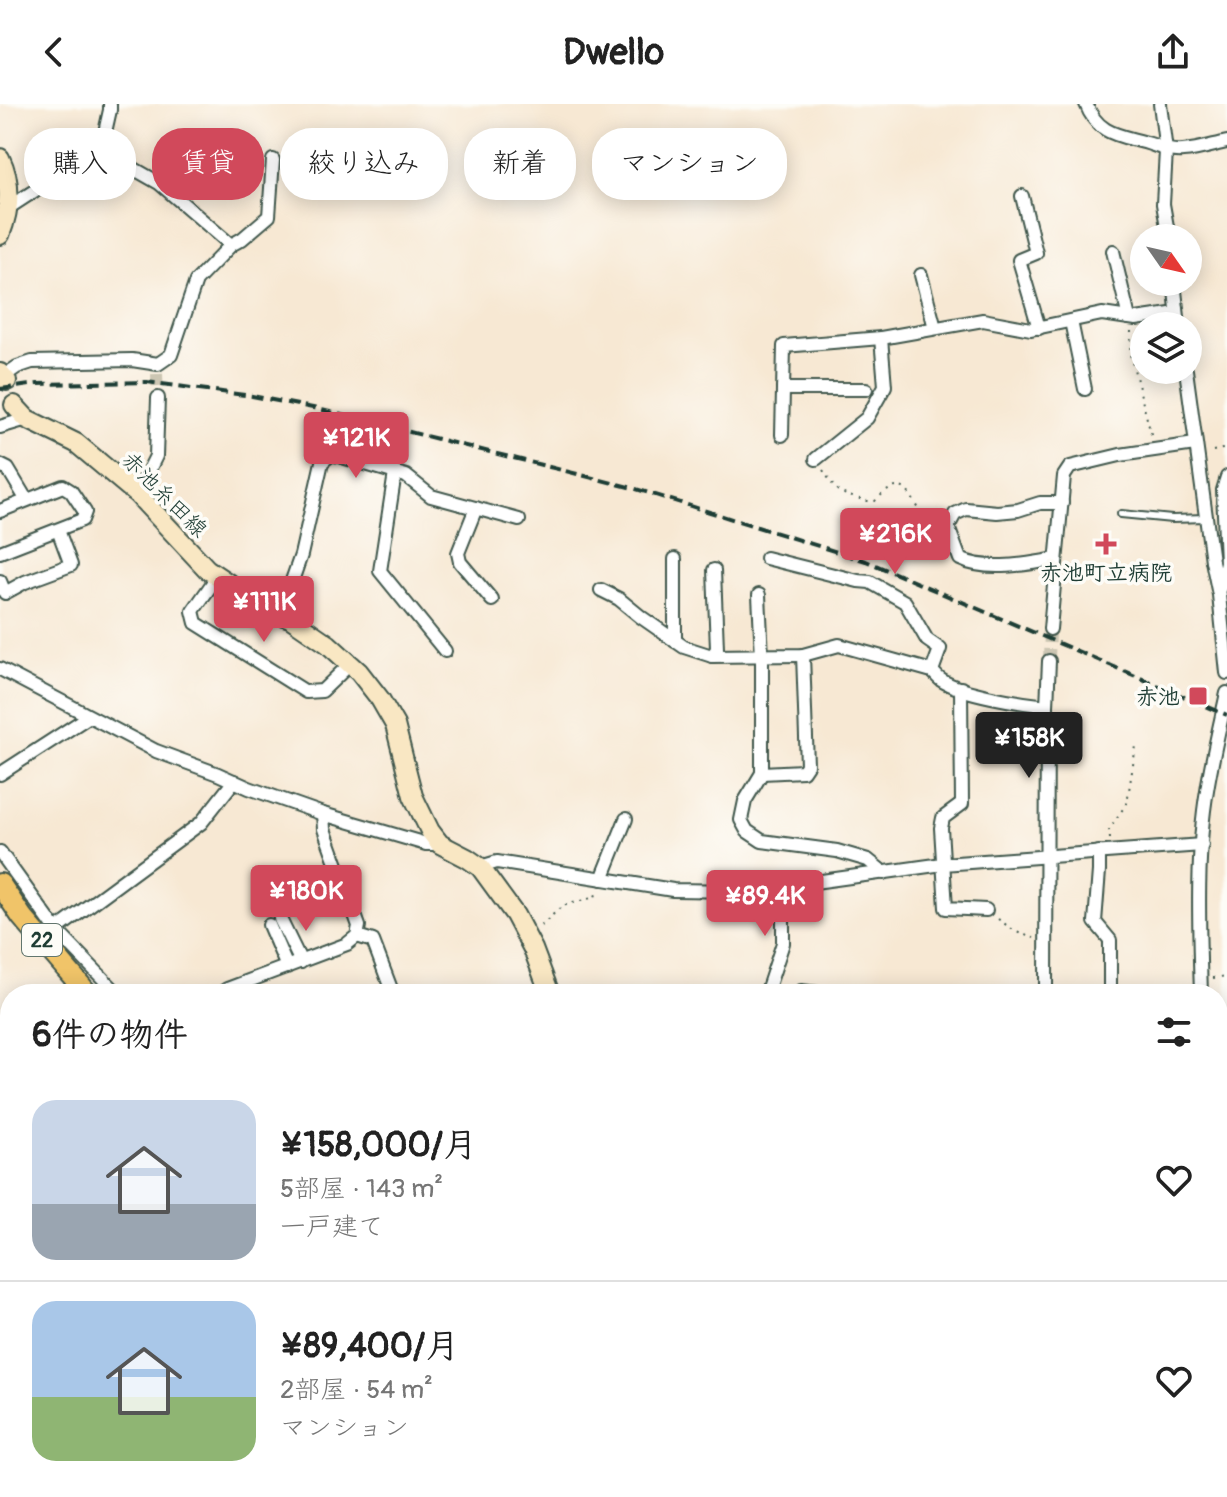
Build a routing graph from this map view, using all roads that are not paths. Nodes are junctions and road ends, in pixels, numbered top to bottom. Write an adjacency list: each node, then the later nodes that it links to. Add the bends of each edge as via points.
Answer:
1 (110, 104): 4 (street)
2 (1086, 104): 6 (street, via 1106,129)
3 (1160, 104): 6 (street)
4 (106, 128)
5 (1227, 142): 6 (street)
6 (1166, 151): 13 (street)
7 (0, 158): 12 (main road, via 8,184)
8 (273, 160): 15 (street, via 269,216)
9 (136, 170): 15 (street)
10 (1022, 196): 21 (street, via 1036,253 1019,260)
11 (24, 198): 12 (street)
12 (4, 211): 14 (main road)
13 (1167, 224)
14 (0, 235)
15 (231, 245): 23 (street, via 196,281 171,355 158,369 132,360 32,362)
16 (1113, 251): 18 (street)
17 (921, 275): 20 (street)
18 (1129, 318): 19 (street, via 1102,314)
19 (1071, 321): 21 (street); 27 (street)
20 (935, 328): 21 (street, via 983,320); 22 (street)
21 (1039, 328)
22 (881, 338): 25 (street, via 784,346); 33 (street, via 885,386 867,418)
23 (3, 377)
24 (1188, 384): 32 (street)
25 (783, 389): 26 (street); 31 (street)
26 (866, 389)
27 (1085, 389)
28 (158, 398): 37 (street, via 156,456)
29 (20, 412): 30 (street); 37 (main road, 赤池糸田線, via 76,443)
30 (0, 427)
31 (782, 435)
32 (1196, 449): 39 (street, via 1120,455 1070,467); 43 (street)
33 (816, 459)
34 (0, 465): 38 (street)
35 (395, 473): 40 (street, via 431,496); 57 (street, via 332,454 322,462 301,555); 60 (street, via 380,571)
36 (1227, 477): 53 (street)
37 (137, 494): 51 (main road, 赤池糸田線)
38 (26, 499): 41 (street); 45 (street, via 63,486 71,491 85,512 82,520)
39 (1062, 503): 49 (street); 49 (street, via 997,512 966,509 955,514 948,527 960,559 969,563 1008,566)
40 (476, 508): 44 (street); 56 (street, via 458,553)
41 (0, 511)
42 (1121, 514): 43 (lane)
43 (1206, 518): 53 (street)
44 (519, 520)
45 (58, 530): 46 (street); 52 (street, via 71,565 5,593)
46 (0, 552)
47 (766, 558): 67 (street, via 870,582 905,602 927,640 940,649)
48 (675, 559): 59 (street)
49 (1056, 559): 58 (street)
50 (714, 570): 62 (street, via 717,649)
51 (217, 577): 57 (main road, 赤池糸田線); 65 (street, via 193,611 196,623 306,692 322,691)
52 (0, 581)
53 (1222, 589): 68 (street)
54 (601, 590): 59 (street)
55 (759, 595): 63 (street)
56 (492, 600)
57 (280, 615): 65 (main road, 赤池糸田線)
58 (1050, 629)
59 (675, 641): 62 (street)
60 (445, 651)
61 (803, 655): 63 (street); 67 (street, via 839,645); 73 (street, via 807,765 803,771)
62 (712, 656): 63 (street)
63 (762, 657): 73 (street)
64 (1049, 661): 71 (street)
65 (350, 664): 78 (main road, 赤池糸田線, via 395,725 413,796)
66 (0, 669): 72 (street)
67 (932, 671): 69 (street)
68 (1227, 673)
69 (961, 688): 71 (street); 83 (street, via 962,804 943,818)
70 (1227, 693): 79 (street, via 1206,792)
71 (1047, 706): 82 (street)
72 (88, 717): 74 (street); 75 (street)
73 (762, 773): 85 (street, via 745,801 741,820 747,831 762,841 868,860)
74 (0, 774)
75 (234, 781): 76 (street); 90 (street, via 201,823)
76 (323, 814): 78 (street); 91 (street, via 359,926)
77 (626, 819): 86 (street)
78 (440, 844): 84 (main road)
79 (1202, 845): 80 (street); 102 (street)
80 (1105, 850): 82 (street); 101 (street, via 1095,922 1110,940)
81 (0, 852): 90 (street)
82 (1047, 855): 83 (street); 100 (street)
83 (943, 864): 85 (street); 89 (street, via 946,908)
84 (480, 867): 86 (street, via 497,862); 98 (main road, via 515,915)
85 (884, 873): 88 (street)
86 (602, 879): 88 (street, via 673,890)
87 (0, 884): 94 (main road, 22)
88 (786, 886): 99 (street, via 783,943)
89 (986, 910)
90 (56, 930): 95 (street)
91 (357, 936): 92 (street); 97 (street, via 373,941)
92 (301, 962): 93 (street); 93 (street, via 274,922)
93 (287, 967): 96 (street)
94 (79, 984)
95 (108, 984)
96 (241, 984)
97 (389, 984)
98 (546, 984)
99 (769, 984)
100 (1046, 984)
101 (1110, 984)
102 (1201, 984)

